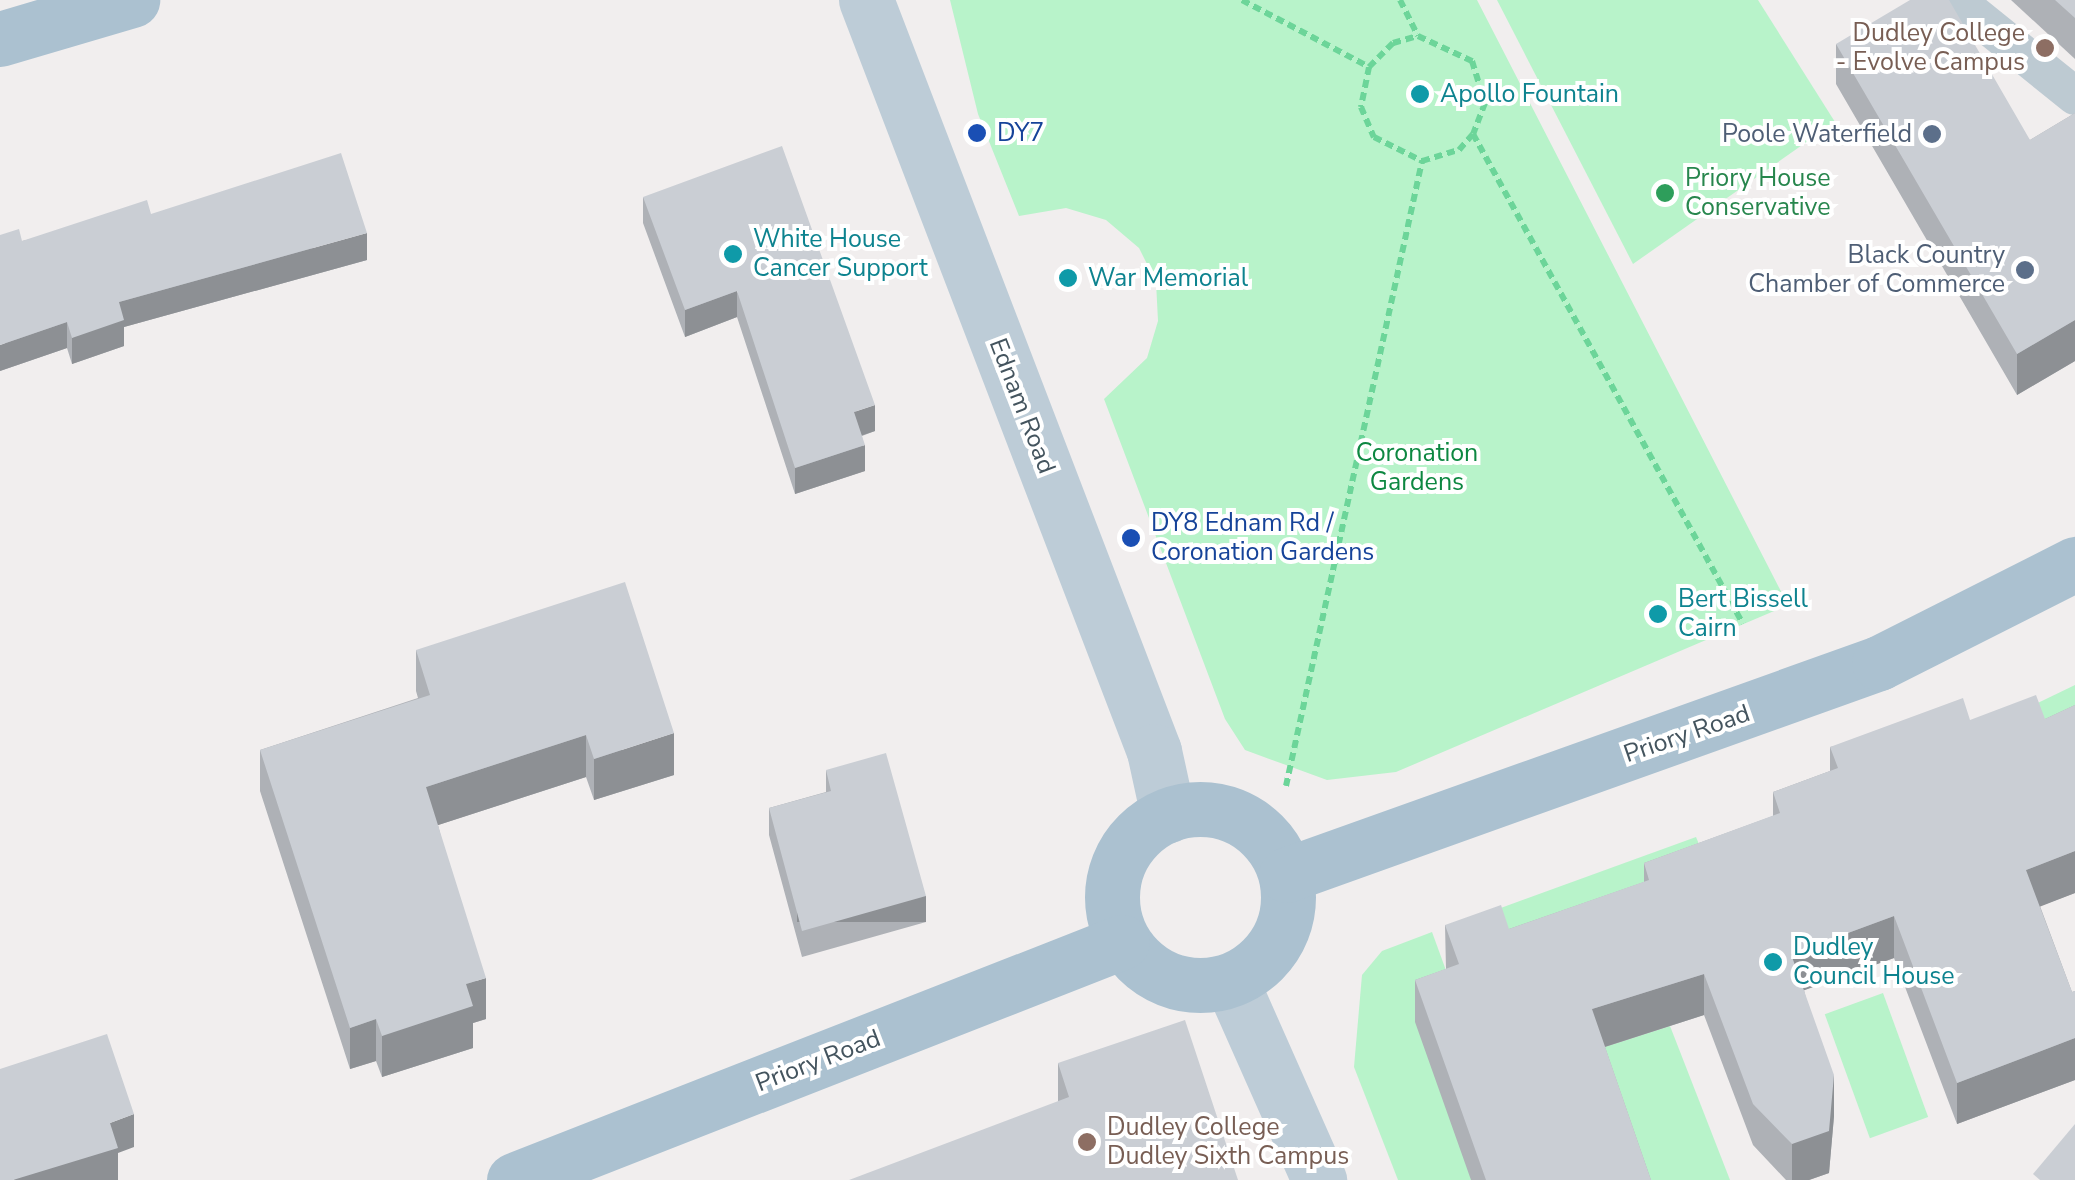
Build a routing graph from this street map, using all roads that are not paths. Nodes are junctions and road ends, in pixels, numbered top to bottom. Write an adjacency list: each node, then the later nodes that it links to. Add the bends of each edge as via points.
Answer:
1 (132, 0): 4 (main road)
2 (866, 0): 7 (main road, Ednam Road, via 1154,751)
3 (1956, 0): 5 (lane)
4 (0, 39)
5 (2075, 96)
6 (2075, 564): 8 (main road, Priory Road, via 1836,679)
7 (1168, 814): 8 (main road, via 1227,812 1253,826); 9 (main road, via 1126,848 1114,877)
8 (1286, 875): 10 (main road, via 1282,931 1260,964)
9 (1122, 942): 10 (main road, via 1164,979); 11 (main road, Priory Road)
10 (1231, 981): 12 (main road)
11 (514, 1180)
12 (1318, 1180)

